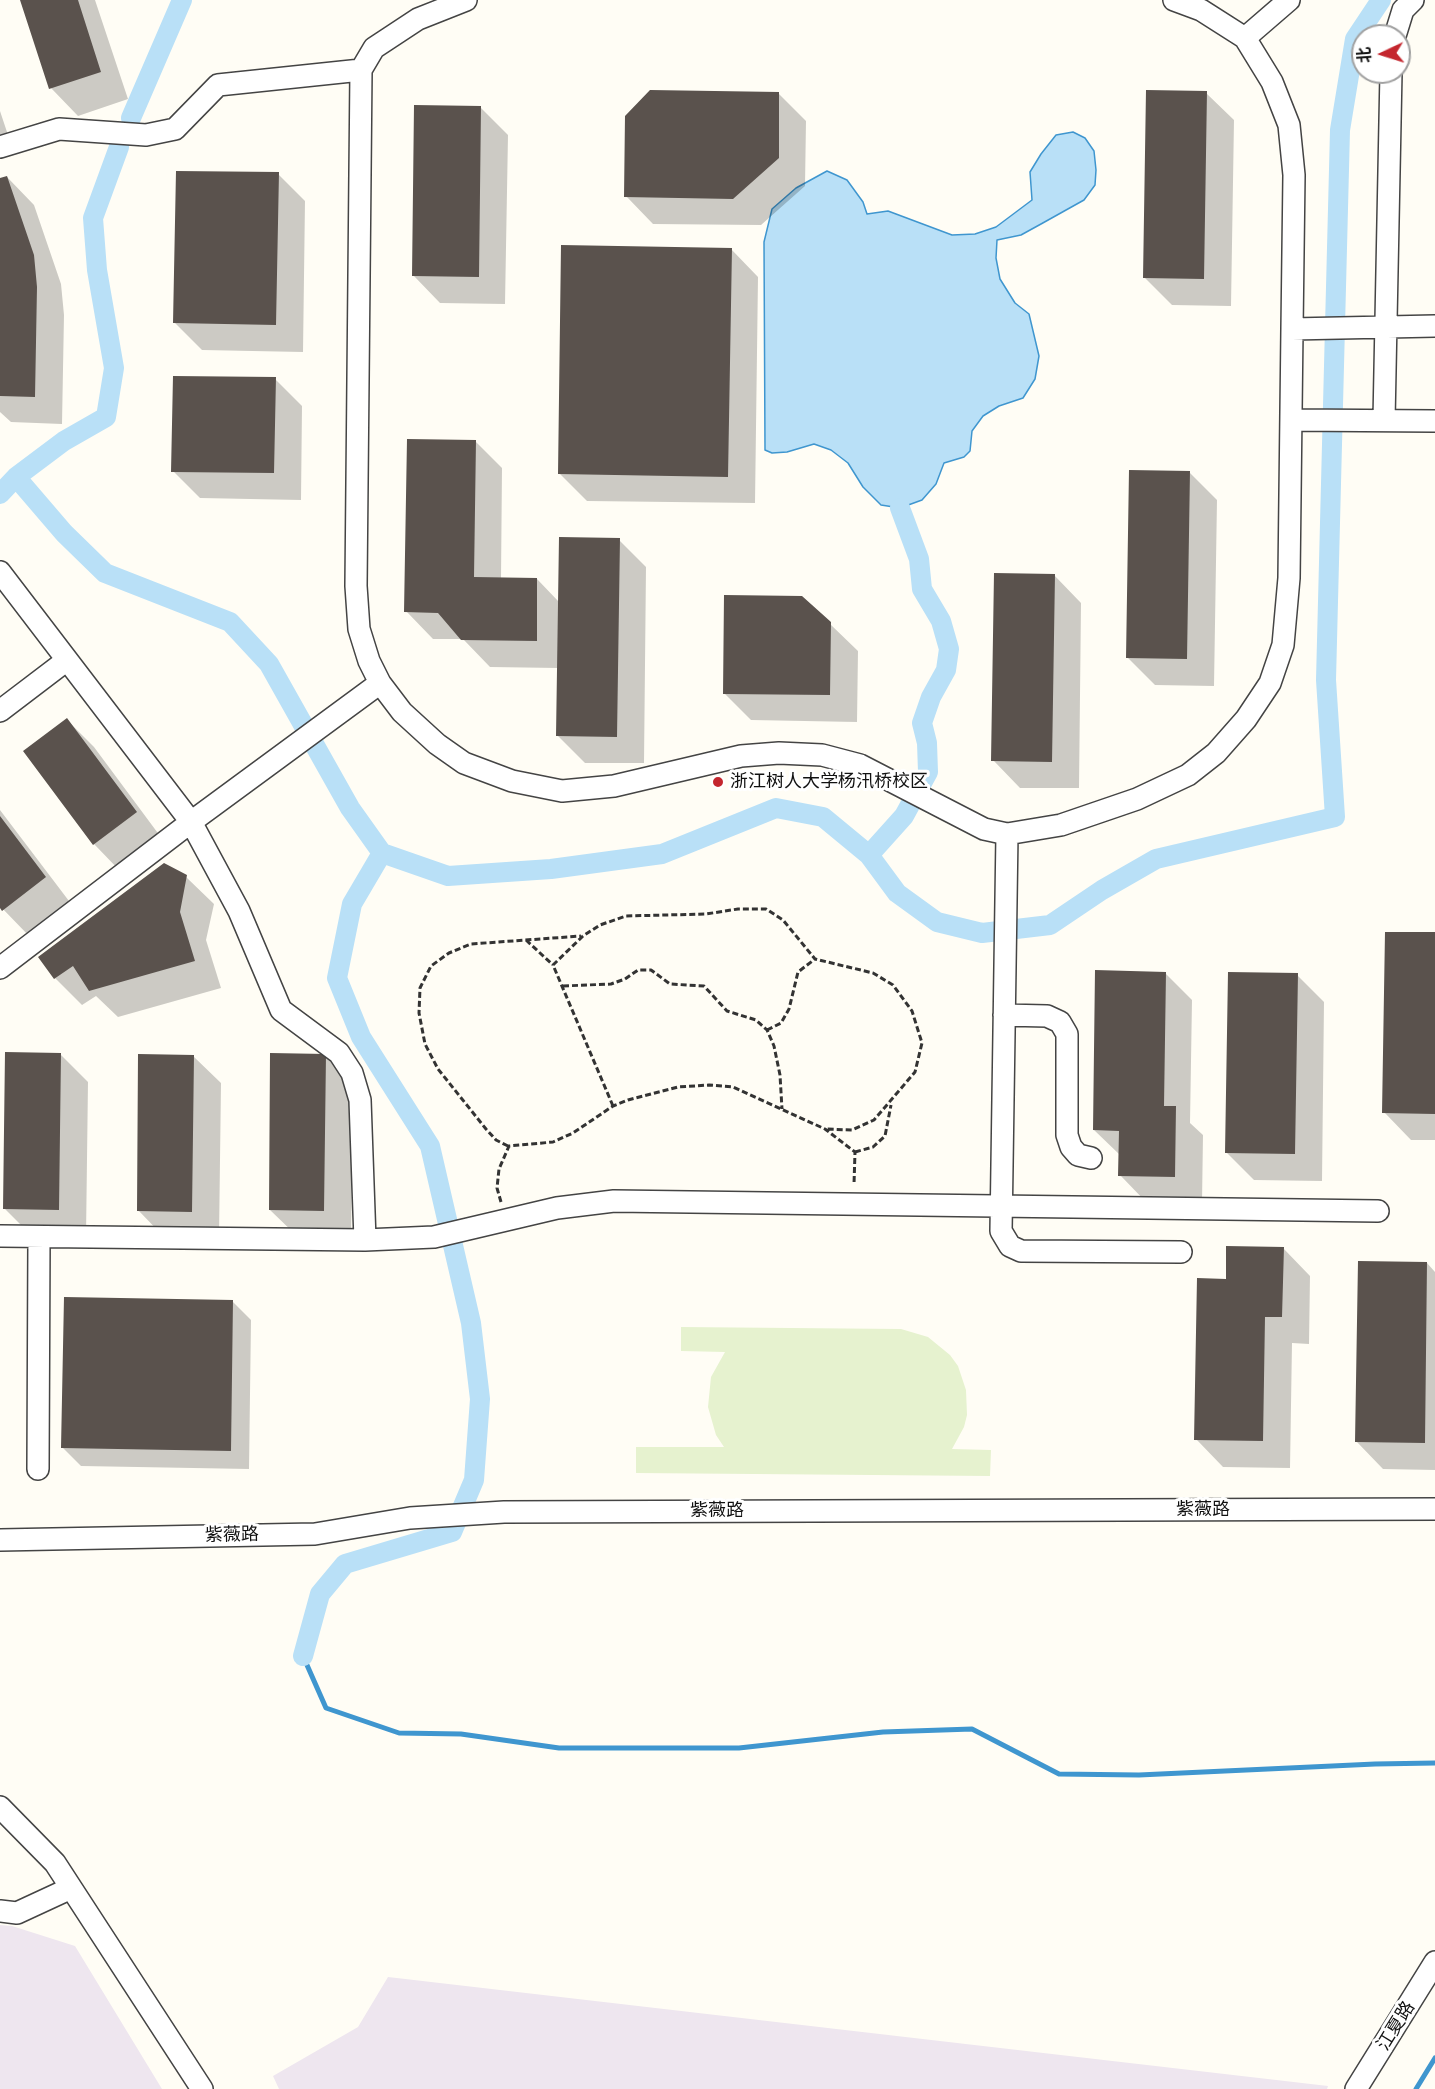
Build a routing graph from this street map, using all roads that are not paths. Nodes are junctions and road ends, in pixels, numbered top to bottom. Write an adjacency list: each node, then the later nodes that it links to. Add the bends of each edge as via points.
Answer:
1 (466, 0): 7 (street, via 418,19 374,48)
2 (1174, 0): 6 (street, via 1201,10)
3 (1289, 0): 6 (street)
4 (1413, 0): 5 (street, via 1403,10)
5 (1399, 24)
6 (1245, 38): 11 (street, via 1272,82 1289,125 1294,175)
7 (361, 70): 9 (street, via 218,85 174,129 146,135 59,129); 17 (street, via 356,586 359,629)
8 (1391, 84): 13 (street)
9 (0, 147)
10 (1435, 326): 11 (street)
11 (1292, 329): 12 (street)
12 (1291, 420): 13 (street); 20 (street, via 1289,578 1283,645 1270,683 1246,719 1216,753 1178,780 1137,799 1060,825)
13 (1384, 420): 14 (street)
14 (1435, 420)
15 (0, 572): 16 (street)
16 (67, 660): 18 (street); 19 (street)
17 (380, 682): 19 (street); 20 (street, via 402,712 437,744 464,763 512,781 562,791 614,786 741,756 822,755 860,765 975,825)
18 (0, 711)
19 (191, 822): 21 (street); 28 (street, via 239,910 281,1010 339,1053 352,1073 360,1100)
20 (1007, 834): 22 (street)
21 (0, 968)
22 (1004, 1015): 23 (street, via 1047,1016 1060,1022 1066,1034 1066,1135 1078,1155); 24 (street)
23 (1091, 1158)
24 (1001, 1206): 25 (street); 28 (street, via 614,1201 557,1208 434,1238); 29 (street, via 1001,1231 1010,1246 1021,1251)
25 (1378, 1211)
26 (0, 1236): 27 (street)
27 (39, 1237): 28 (street); 30 (street)
28 (365, 1240)
29 (1181, 1252)
30 (38, 1469)
31 (1435, 1509): 32 (street, 紫薇路, via 504,1512 410,1518 315,1534)
32 (0, 1540)
33 (0, 1807): 34 (street, via 55,1863)
34 (71, 1888): 35 (street, via 16,1913); 37 (street)
35 (0, 1911)
36 (1434, 1967): 38 (street, 江夏路)
37 (202, 2089)
38 (1356, 2089)

